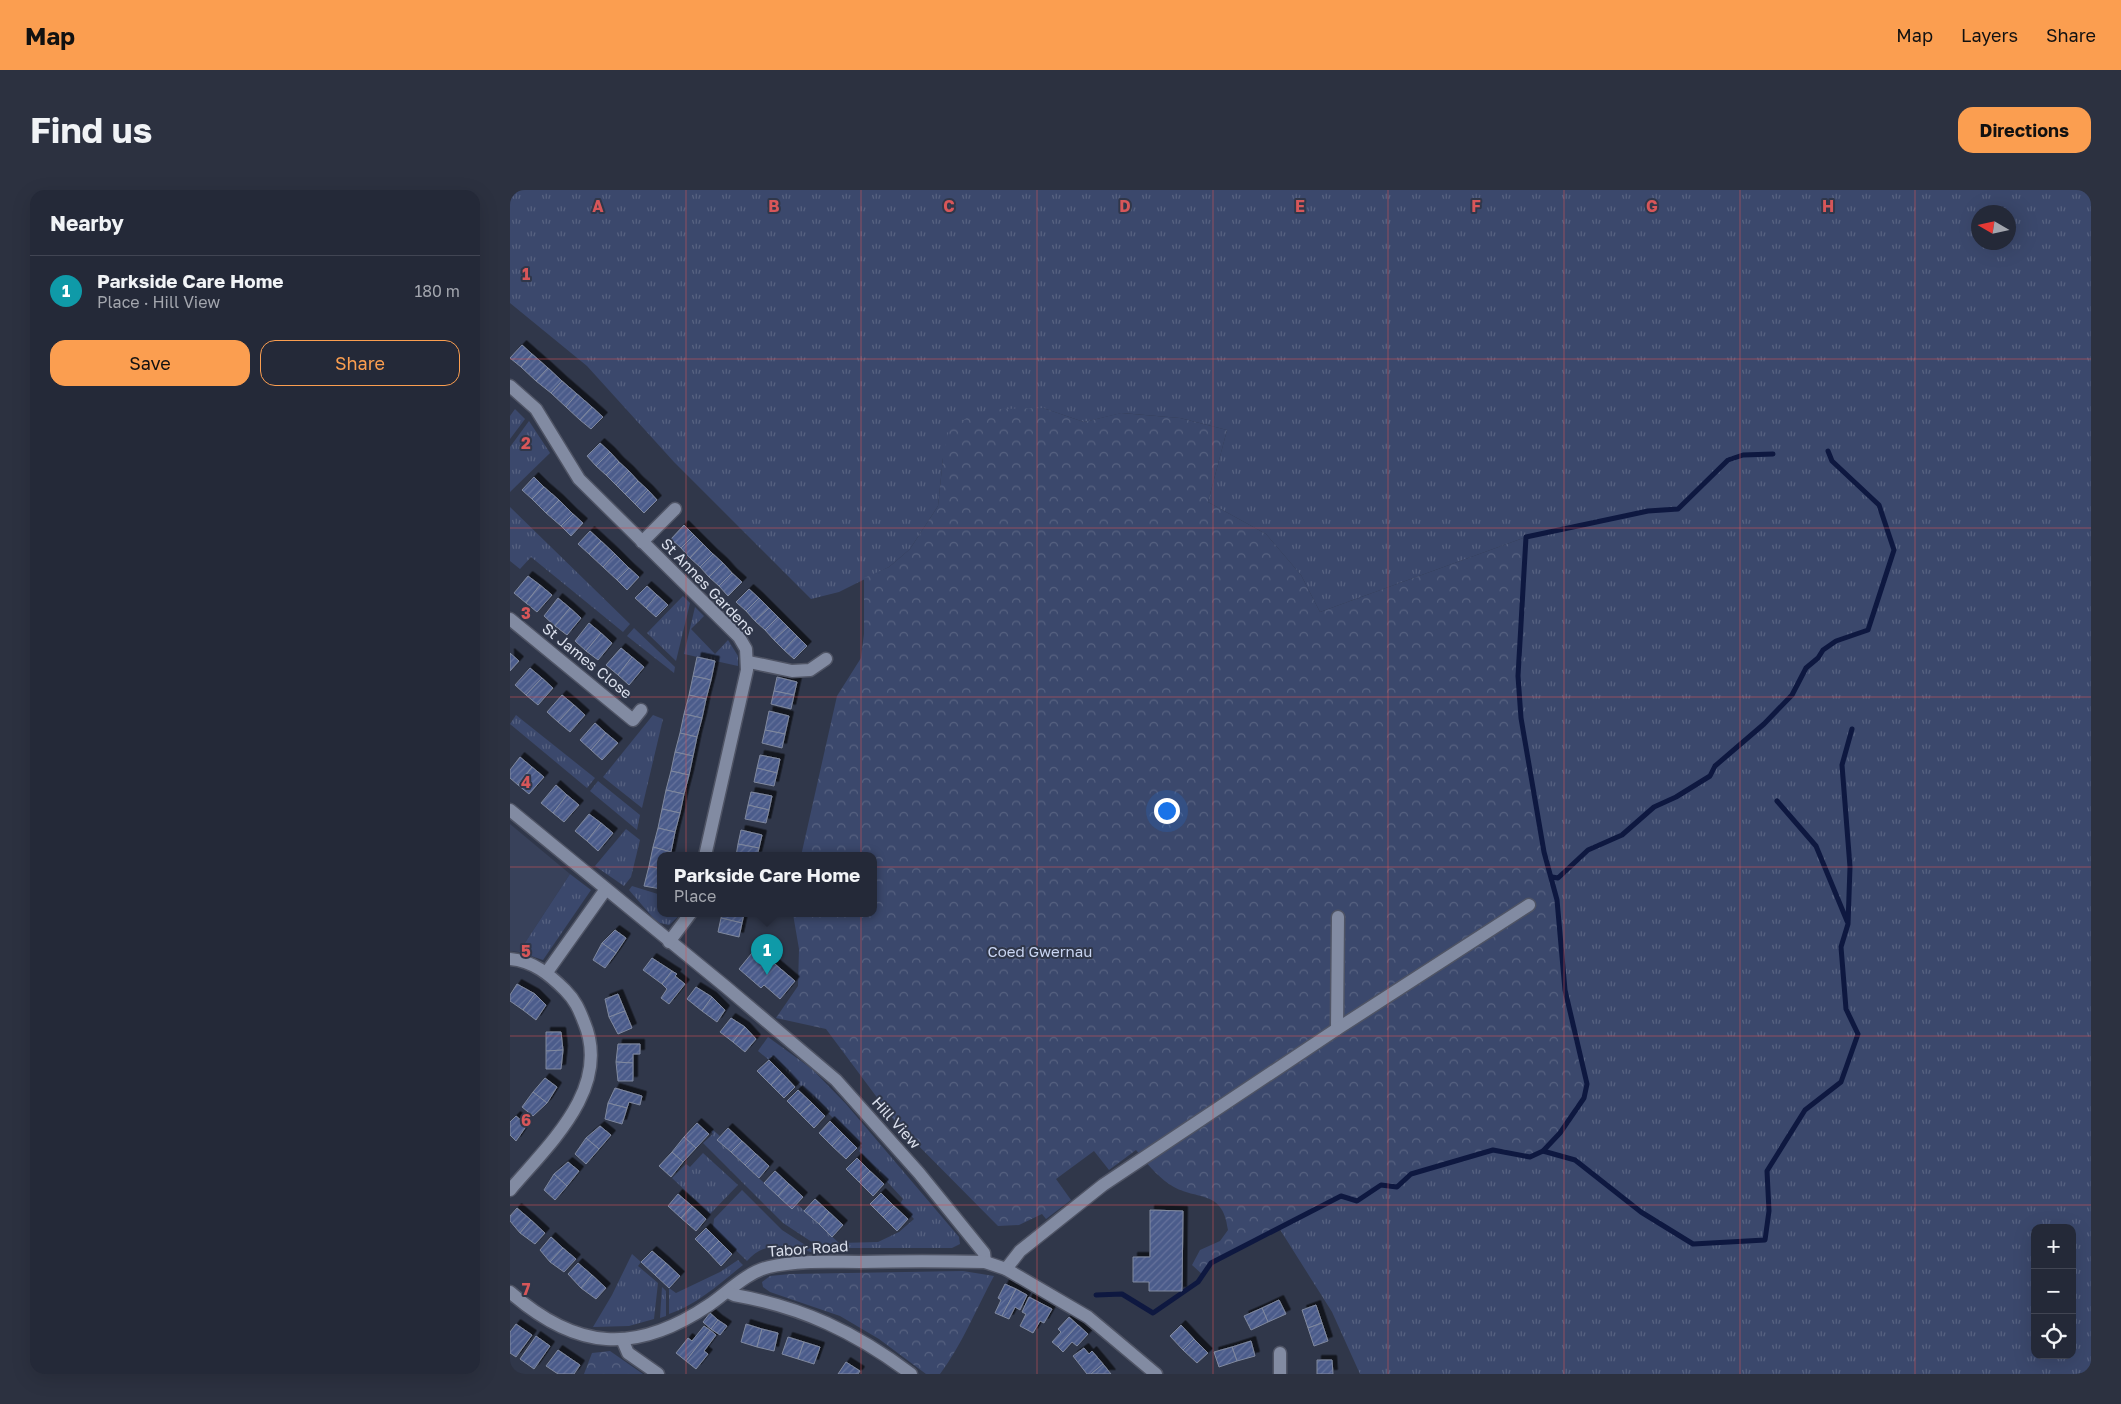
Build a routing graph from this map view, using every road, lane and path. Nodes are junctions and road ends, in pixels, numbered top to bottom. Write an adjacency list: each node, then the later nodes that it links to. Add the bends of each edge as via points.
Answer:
1 (510, 386): 3 (street, St Annes Gardens, via 536,409 579,479)
2 (675, 509): 3 (street)
3 (642, 542): 6 (street, St Annes Gardens, via 739,637 746,649)
4 (510, 619): 7 (street, St James Close, via 633,720)
5 (826, 659): 6 (street, via 810,670 792,671)
6 (748, 662): 9 (street)
7 (641, 710)
8 (510, 810): 10 (street, Hill View)
9 (706, 852)
10 (606, 890): 14 (street, Hill View); 16 (street)
11 (1529, 904): 17 (street)
12 (688, 917): 14 (street)
13 (1338, 917): 17 (street)
14 (669, 942): 19 (street, Hill View, via 836,1080 931,1188 984,1253)
15 (510, 959): 16 (street)
16 (547, 972): 18 (street, via 575,1000 592,1046 590,1073 585,1092 566,1122)
17 (1337, 1029): 20 (street, via 1103,1184 1020,1251)
18 (510, 1190)
19 (985, 1262): 20 (street); 22 (street, Tabor Road, via 790,1264 757,1270)
20 (1006, 1269): 27 (street, via 1088,1317)
21 (510, 1292): 23 (street, Tabor Road, via 559,1326 594,1338)
22 (728, 1292): 23 (street, Tabor Road, via 672,1326); 26 (street, via 795,1310 831,1324 873,1347)
23 (622, 1339): 25 (street, via 628,1353)
24 (1280, 1352): 28 (street)
25 (658, 1374)
26 (911, 1374)
27 (1156, 1374)
28 (1280, 1374)

